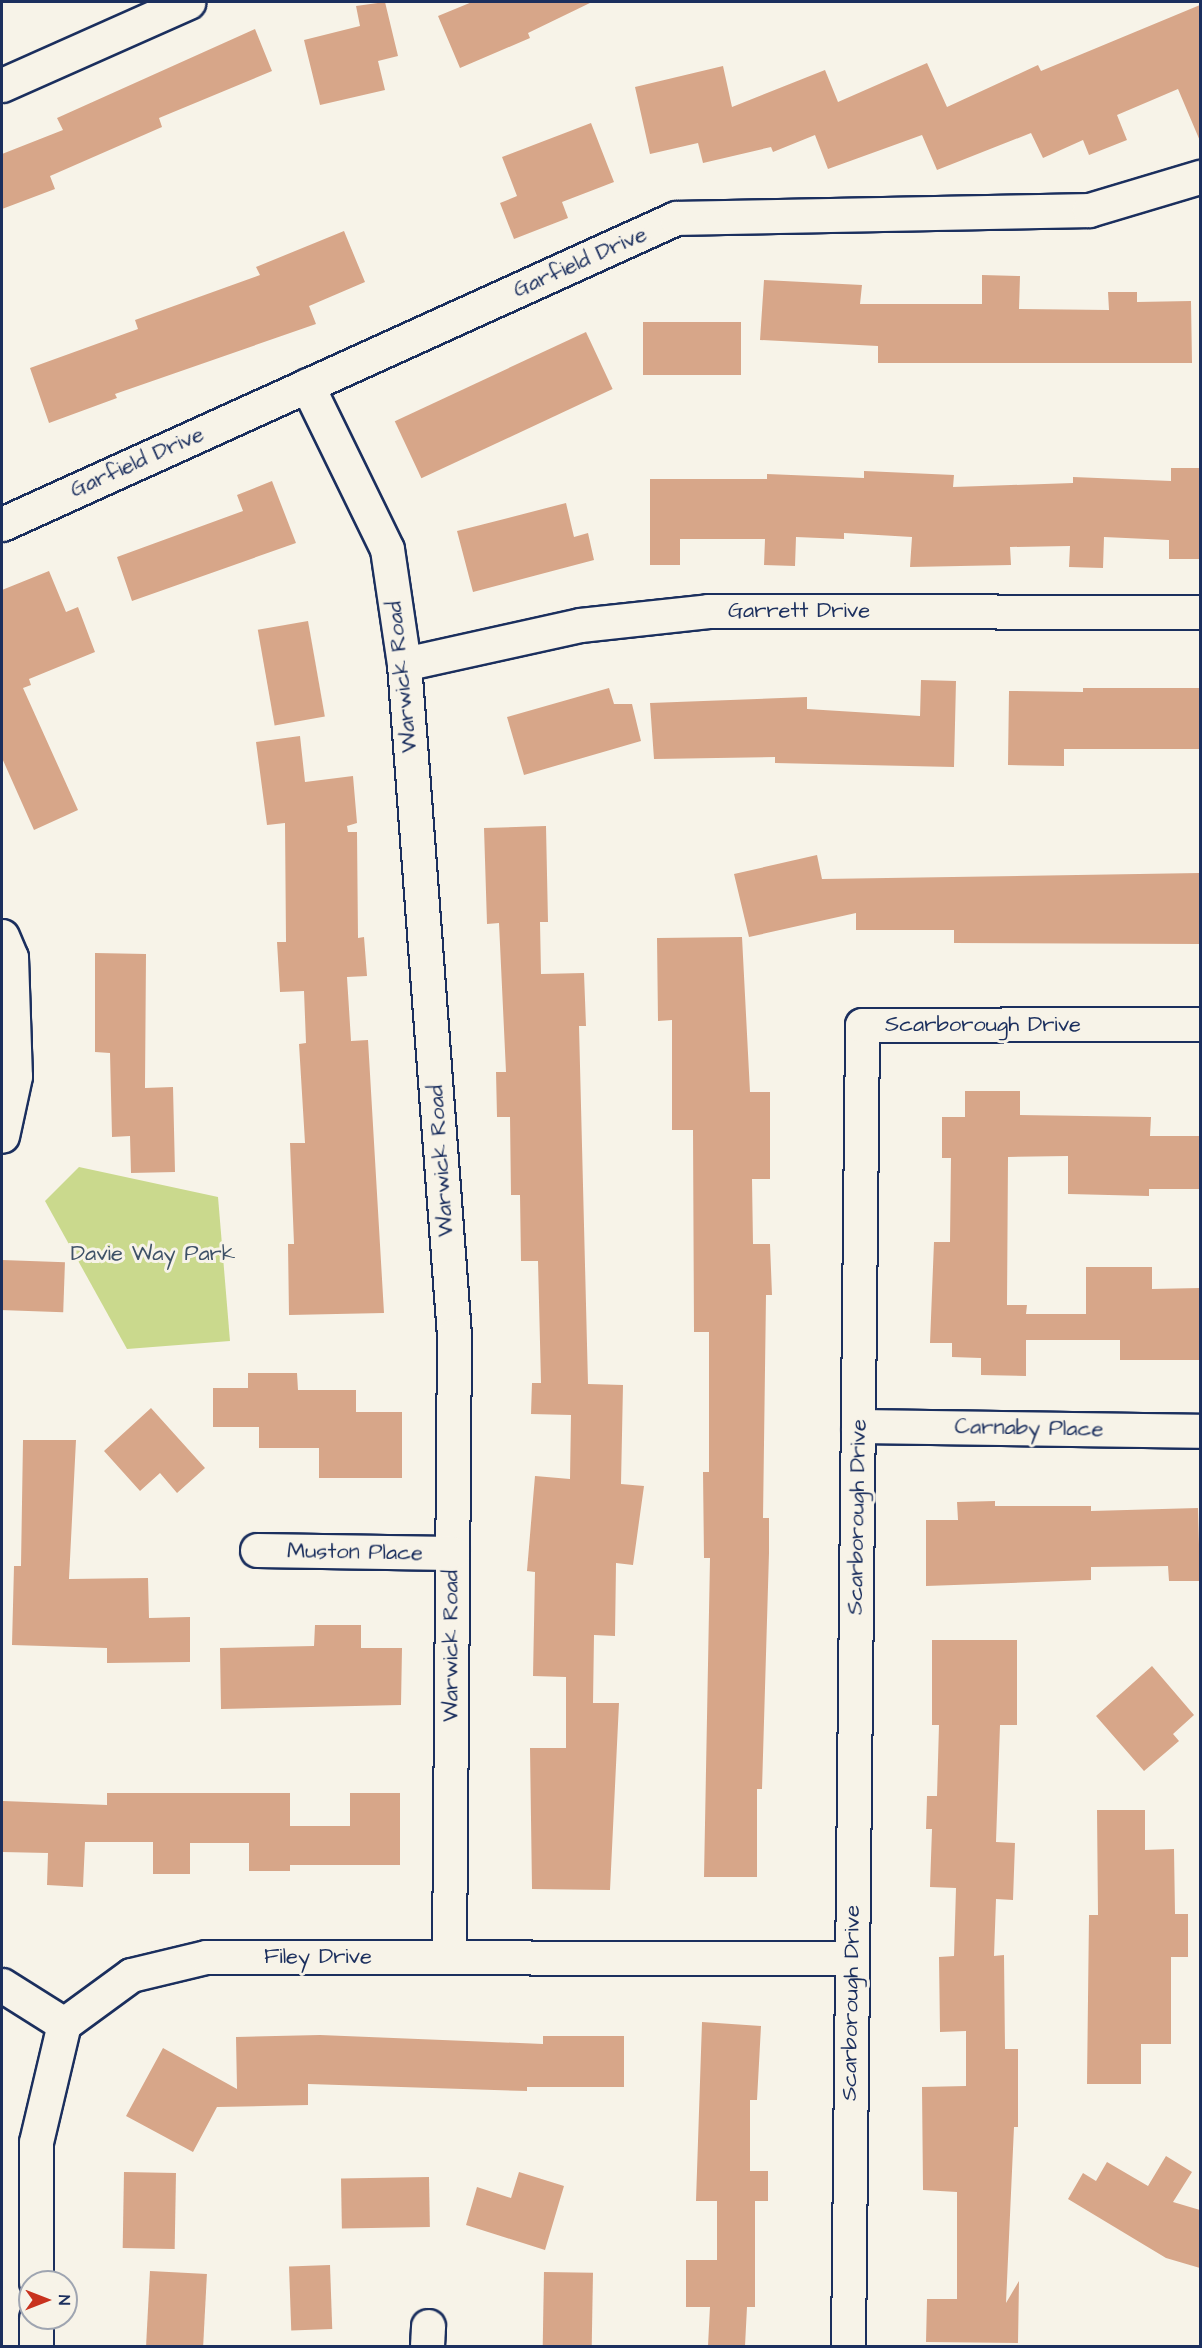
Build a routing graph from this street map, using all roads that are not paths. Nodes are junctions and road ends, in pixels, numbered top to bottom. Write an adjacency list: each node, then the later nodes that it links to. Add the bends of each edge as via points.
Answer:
1 (188, 2): 2 (street)
2 (2, 85)
3 (1200, 177): 4 (street, Garfield Drive, via 1089,210 676,218)
4 (307, 385): 5 (street, Garfield Drive); 7 (street, Warwick Road, via 387,549)
5 (2, 524)
6 (1200, 612): 7 (street, Garrett Drive, via 708,611 580,625)
7 (404, 664): 14 (street, Warwick Road, via 454,1335)
8 (2, 936): 10 (street, via 11,957 15,1076)
9 (1200, 1024): 11 (street, Scarborough Drive, via 862,1025)
10 (2, 1136)
11 (858, 1426): 12 (street, Carnaby Place); 16 (street, Scarborough Drive)
12 (1200, 1431)
13 (257, 1550): 14 (street, Muston Place)
14 (452, 1553): 15 (street, Warwick Road)
15 (448, 1957): 16 (street, Filey Drive); 18 (street, Filey Drive, via 206,1957 131,1975)
16 (852, 1958): 22 (street, Scarborough Drive)
17 (2, 1985): 18 (street)
18 (64, 2024): 19 (street, via 36,2142)
19 (36, 2270)
20 (36, 2330): 21 (street)
21 (36, 2346)
22 (848, 2346)

